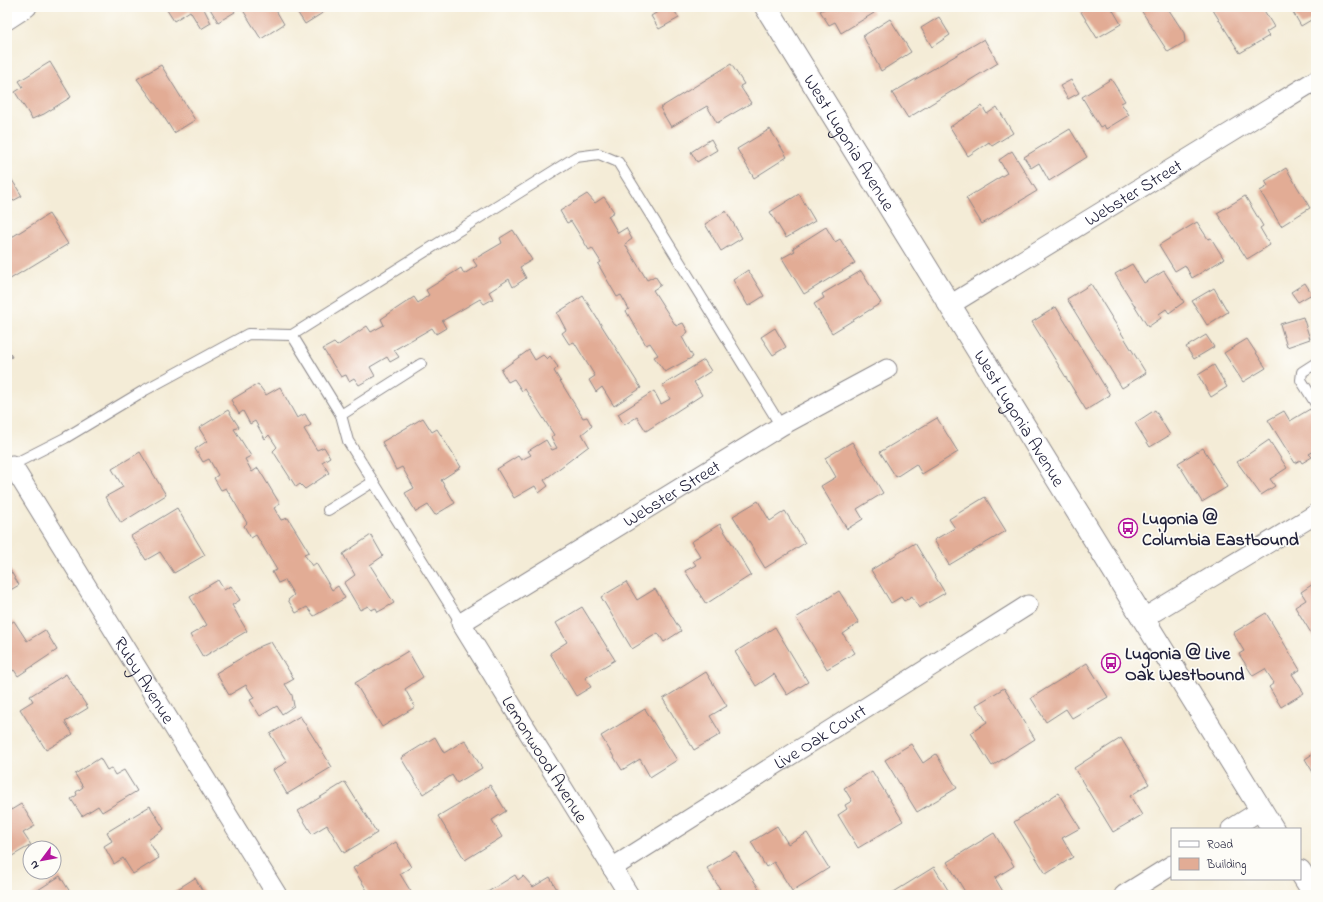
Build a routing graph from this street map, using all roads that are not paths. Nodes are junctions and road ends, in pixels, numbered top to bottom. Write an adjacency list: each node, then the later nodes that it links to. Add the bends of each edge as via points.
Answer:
1 (27, 7): 3 (street)
2 (766, 7): 5 (main road, West Lugonia Avenue)
3 (7, 20)
4 (1316, 80): 5 (street, Webster Street)
5 (950, 305): 18 (main road, West Lugonia Avenue)
6 (292, 335): 11 (lane); 12 (lane, via 576,157 599,154 618,162); 13 (lane, via 248,334)
7 (1316, 363): 10 (lane, via 1302,372 1301,380)
8 (421, 364): 11 (lane)
9 (887, 369): 12 (street, Webster Street)
10 (1316, 404)
11 (341, 415): 14 (lane, via 348,441)
12 (781, 426): 19 (street, Webster Street)
13 (10, 467): 26 (street, Ruby Avenue)
14 (373, 482): 15 (lane); 19 (lane)
15 (328, 510)
16 (1316, 514): 18 (street)
17 (1028, 605): 24 (street, Live Oak Court)
18 (1144, 618): 20 (main road, West Lugonia Avenue)
19 (460, 623): 24 (street, Lemonwood Avenue)
20 (1261, 810): 21 (street); 22 (main road, West Lugonia Avenue)
21 (1233, 828)
22 (1272, 828)
23 (1171, 866): 28 (street)
24 (612, 868): 27 (street, Lemonwood Avenue)
25 (1301, 873): 29 (main road)
26 (277, 895)
27 (629, 895)
28 (1124, 895)
29 (1315, 895)

